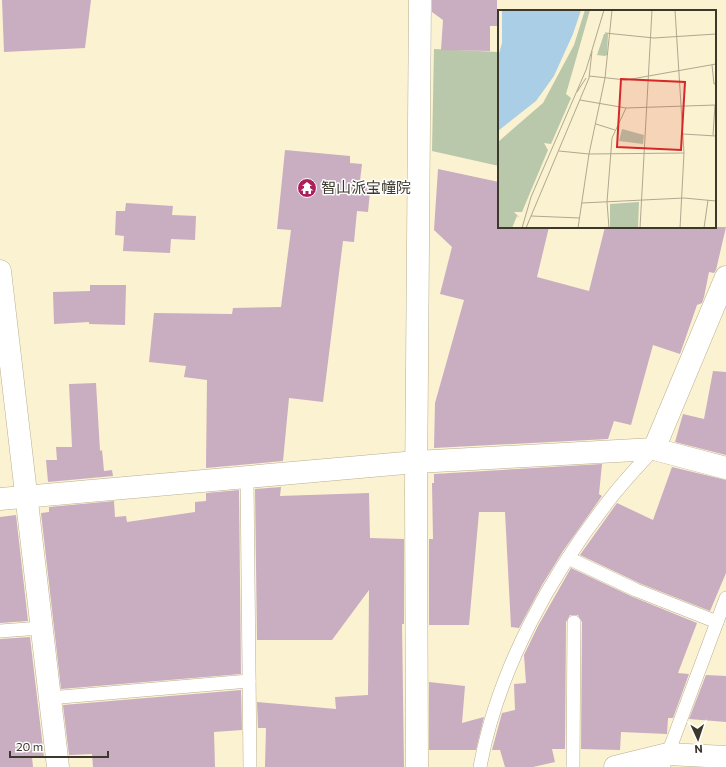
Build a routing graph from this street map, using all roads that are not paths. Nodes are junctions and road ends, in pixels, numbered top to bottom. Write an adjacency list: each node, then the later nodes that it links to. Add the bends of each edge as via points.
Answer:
1 (420, 0): 5 (street)
2 (0, 271): 8 (street)
3 (726, 277): 4 (street)
4 (654, 449): 5 (street); 6 (street); 10 (lane, via 614,494)
5 (416, 462): 7 (street); 22 (street)
6 (726, 468)
7 (247, 478): 8 (street); 16 (lane)
8 (26, 497): 9 (street); 14 (street)
9 (0, 499)
10 (568, 558): 13 (lane, via 636,590); 23 (lane, via 540,605 505,678 486,734)
11 (726, 598): 13 (lane)
12 (574, 622): 24 (lane)
13 (717, 622): 19 (lane)
14 (41, 628): 15 (lane); 17 (street)
15 (0, 631)
16 (249, 681): 17 (lane); 21 (lane)
17 (49, 698): 20 (street)
18 (726, 757): 19 (street)
19 (665, 761): 25 (street)
20 (58, 767)
21 (250, 767)
22 (417, 767)
23 (480, 767)
24 (573, 767)
25 (615, 767)

